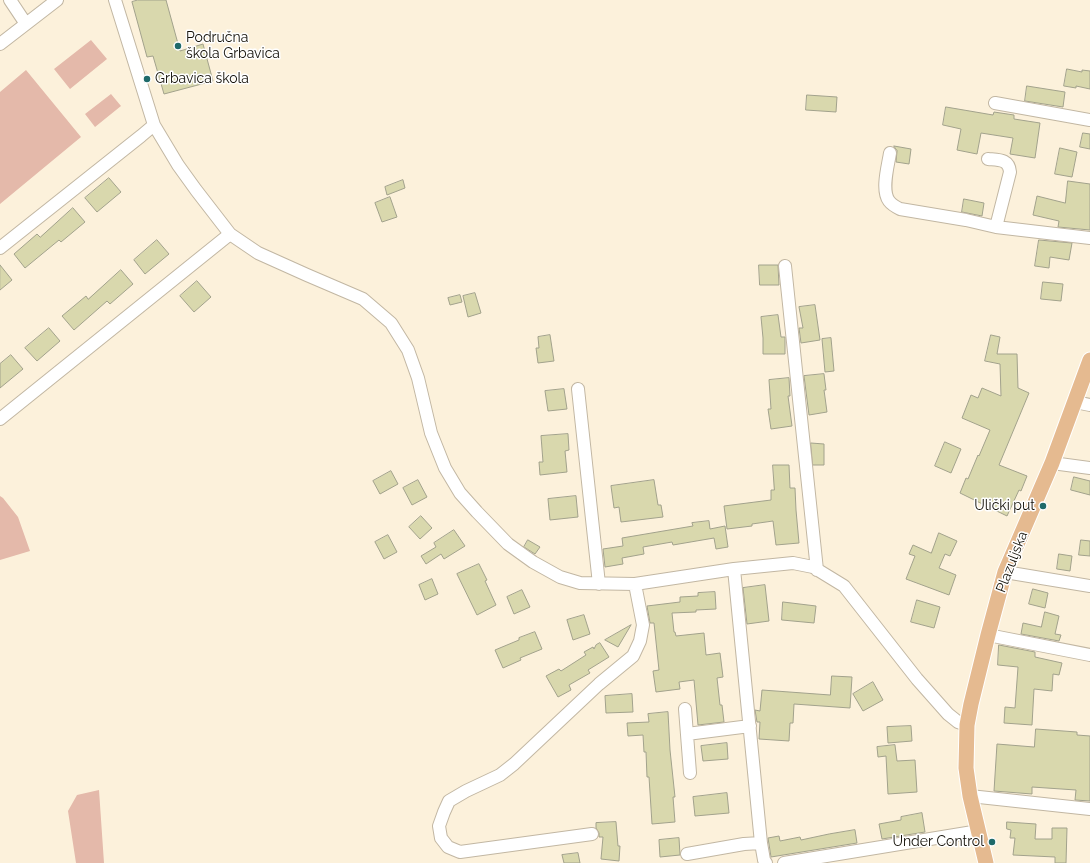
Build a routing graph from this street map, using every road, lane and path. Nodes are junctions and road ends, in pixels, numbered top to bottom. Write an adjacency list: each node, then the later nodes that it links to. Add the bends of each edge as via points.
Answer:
1 (10, 0): 4 (street)
2 (57, 0): 4 (street)
3 (115, 0): 8 (street)
4 (26, 24): 5 (street)
5 (0, 44)
6 (995, 103): 7 (street)
7 (1090, 120)
8 (154, 125): 12 (street, via 178,165); 14 (street)
9 (890, 153): 11 (street, via 885,187 886,196 893,205 900,209)
10 (988, 159): 11 (street, via 1000,160 1010,166)
11 (996, 227): 13 (street)
12 (230, 234): 20 (street); 26 (street, via 258,253 363,299 391,323 408,350 418,378 431,433 444,468 460,493 508,544 533,562 560,577 580,583)
13 (1090, 238)
14 (0, 248)
15 (785, 266): 24 (street)
16 (1090, 360): 18 (main road, Plazuljska)
17 (578, 389): 26 (street)
18 (1075, 402): 19 (street); 21 (main road, Plazuljska)
19 (1090, 405)
20 (0, 419)
21 (1052, 463): 22 (street); 25 (main road, Plazuljska)
22 (1090, 468)
23 (734, 569): 24 (street, via 793,563); 27 (street); 33 (street)
24 (817, 570): 32 (street, via 844,586 917,679 948,714)
25 (1006, 572): 28 (street); 29 (main road, Plazuljska)
26 (599, 584): 27 (street)
27 (635, 584): 39 (street, via 643,625 640,642 633,656 599,684 514,764 500,775 449,801 439,826 441,838 448,847 460,852)
28 (1090, 586)
29 (988, 635): 30 (street); 32 (main road, Plazuljska)
30 (1090, 655)
31 (685, 709): 34 (street)
32 (967, 725): 36 (main road, Plazuljska, via 966,768)
33 (750, 726): 34 (street); 40 (street)
34 (687, 734): 35 (street)
35 (690, 773)
36 (970, 796): 37 (street); 38 (main road, Plazuljska)
37 (1090, 809)
38 (979, 832): 43 (street); 44 (main road, Plazuljska)
39 (592, 834)
40 (761, 843): 41 (street); 42 (street)
41 (687, 854)
42 (766, 863)
43 (784, 863)
44 (986, 863)

